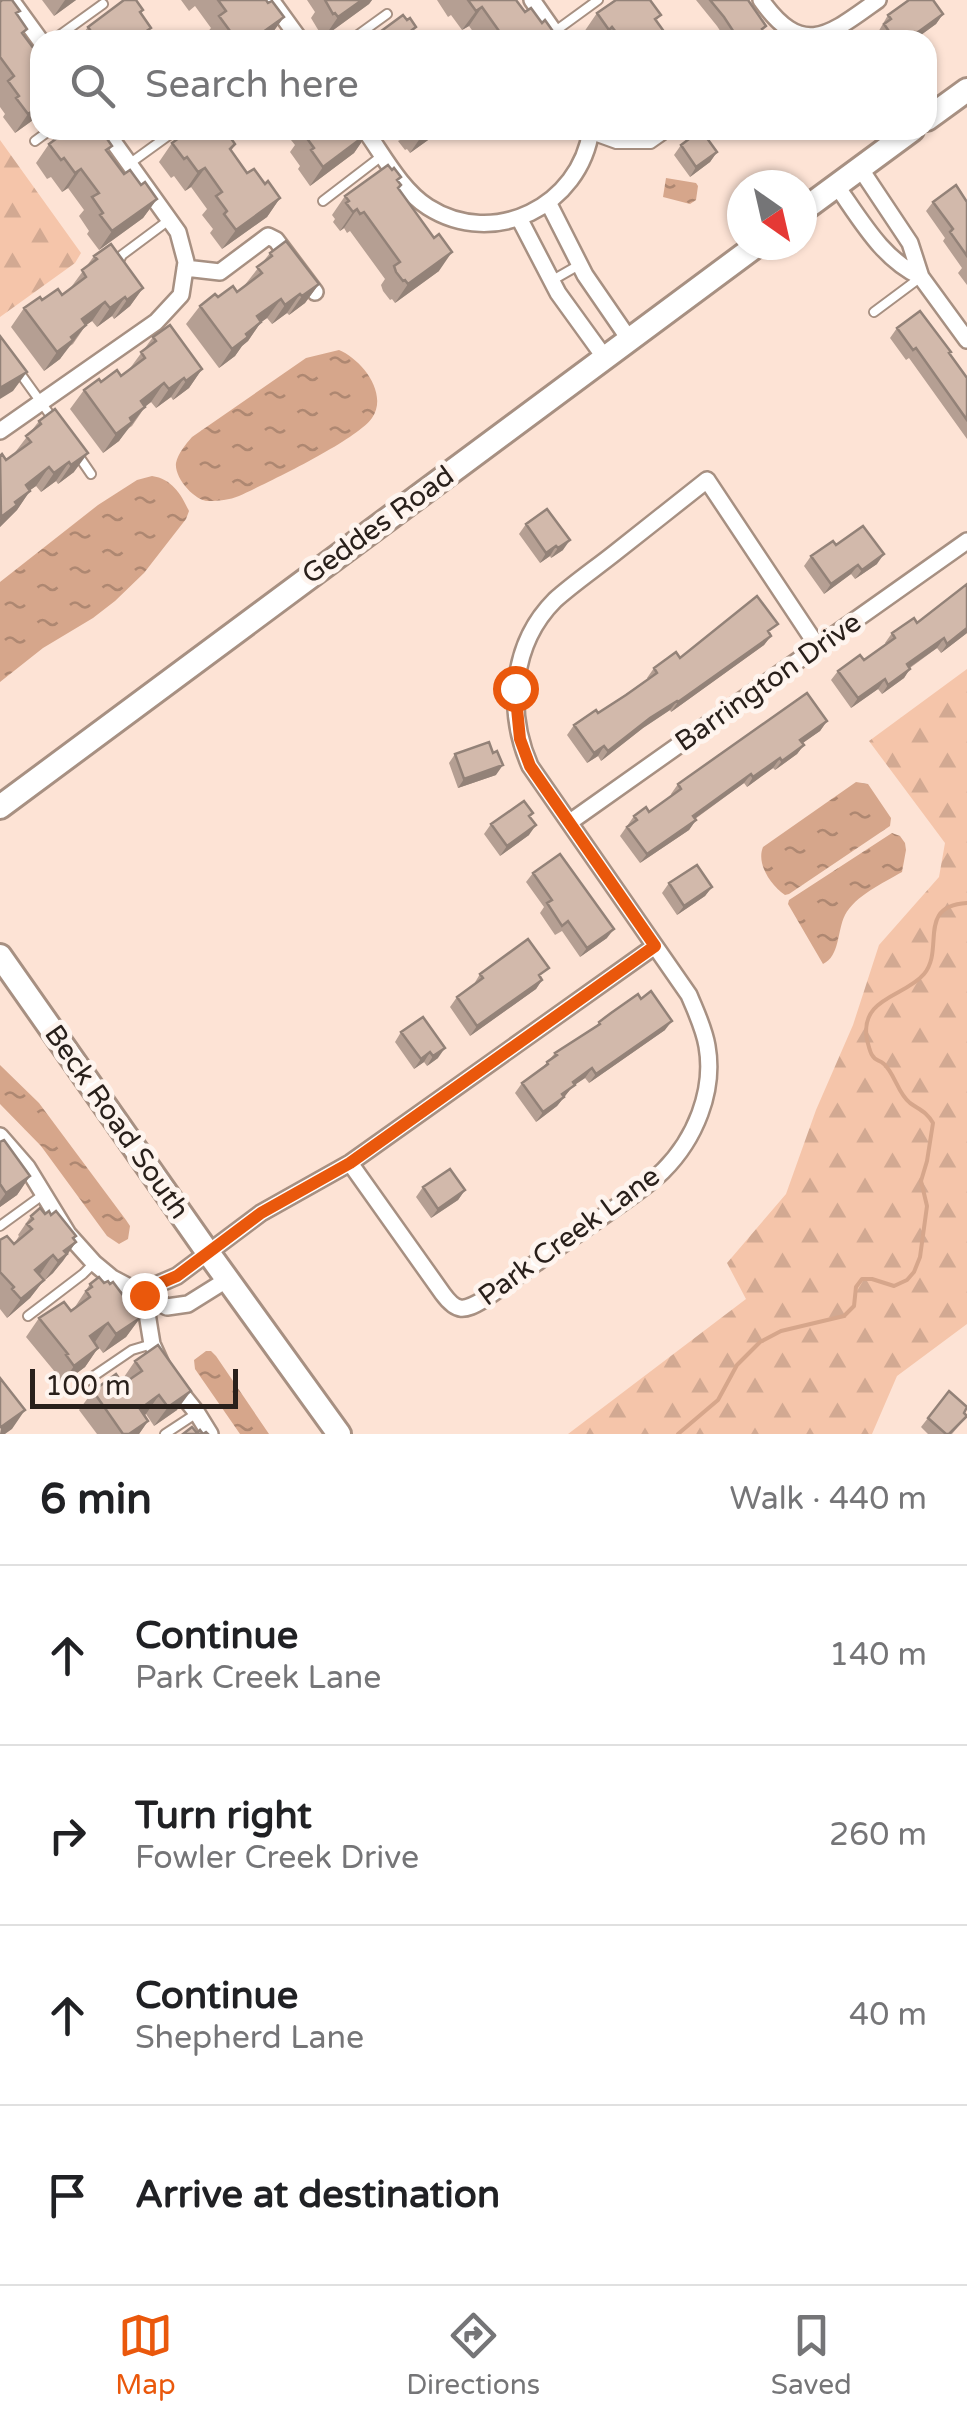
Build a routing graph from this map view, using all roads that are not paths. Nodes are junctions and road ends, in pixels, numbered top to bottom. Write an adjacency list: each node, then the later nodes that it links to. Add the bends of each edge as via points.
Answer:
1 (11, 0): 9 (street)
2 (271, 0): 11 (street)
3 (532, 0): 13 (street)
4 (598, 0): 14 (lane)
5 (760, 0): 15 (street)
6 (878, 0): 16 (street)
7 (103, 4): 10 (lane)
8 (387, 14): 12 (lane)
9 (33, 30)
10 (66, 30)
11 (292, 30)
12 (365, 30)
13 (553, 30)
14 (564, 30)
15 (787, 30)
16 (833, 30)
17 (967, 90): 18 (main road)
18 (937, 112)
19 (37, 140): 27 (lane)
20 (112, 140): 29 (street)
21 (162, 140): 29 (lane)
22 (372, 140): 28 (street)
23 (589, 140): 34 (street, via 574,176)
24 (607, 140): 25 (lane)
25 (657, 140)
26 (898, 140): 30 (main road)
27 (34, 142)
28 (383, 155): 32 (lane); 35 (street, via 433,210 472,224)
29 (129, 164): 36 (street)
30 (860, 168): 31 (main road); 41 (street, via 910,243)
31 (836, 185): 33 (main road); 41 (street, via 882,249)
32 (323, 200)
33 (817, 200)
34 (542, 207): 35 (street); 39 (street)
35 (519, 218): 42 (street)
36 (169, 220): 38 (street); 40 (lane, via 122,255)
37 (736, 260): 45 (main road, Geddes Road)
38 (186, 265): 43 (street, via 220,272 268,236); 49 (street, via 181,294 156,322)
39 (579, 265): 42 (lane); 45 (street)
40 (119, 276)
41 (921, 277): 44 (lane); 46 (street)
42 (551, 281): 48 (street)
43 (315, 292)
44 (874, 312)
45 (629, 339): 48 (main road, Geddes Road)
46 (967, 340)
47 (8, 357): 49 (lane)
48 (605, 358): 56 (main road, Geddes Road)
49 (41, 402): 50 (lane); 51 (street)
50 (61, 431)
51 (0, 432)
52 (71, 445): 53 (lane)
53 (91, 474)
54 (967, 542): 55 (street, Barrington Drive)
55 (818, 647): 57 (street, Barrington Drive); 57 (street, Park Creek Lane, via 707,480 557,598 528,640 515,688 520,739 539,781)
56 (0, 807)
57 (570, 822): 58 (street, Park Creek Lane)
58 (655, 946): 61 (street); 61 (street, Park Creek Lane, via 689,995 708,1067 691,1135 638,1191 483,1300 459,1309)
59 (0, 956): 64 (main road, Beck Road South)
60 (0, 1136): 62 (street)
61 (350, 1163): 64 (street)
62 (44, 1194): 63 (lane); 65 (street)
63 (0, 1226)
64 (208, 1252): 66 (main road, Beck Road South); 67 (street)
65 (94, 1263): 67 (street); 68 (lane)
66 (228, 1279): 67 (street, via 188,1304 167,1308); 74 (main road, Beck Road South)
67 (144, 1295): 69 (street)
68 (28, 1316)
69 (152, 1344): 70 (lane); 71 (street)
70 (82, 1384)
71 (197, 1413): 72 (lane); 73 (street)
72 (165, 1434)
73 (210, 1434)
74 (339, 1434)

